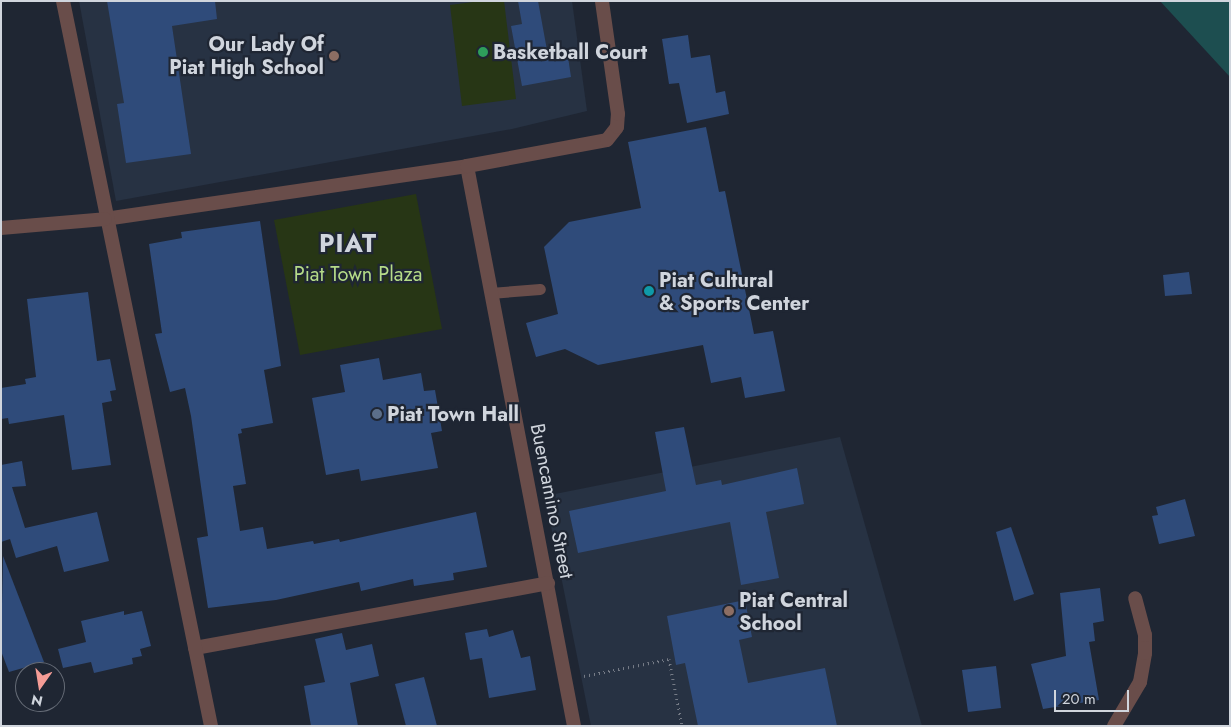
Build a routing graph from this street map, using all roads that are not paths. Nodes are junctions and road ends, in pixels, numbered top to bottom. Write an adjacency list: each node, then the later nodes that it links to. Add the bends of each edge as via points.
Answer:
1 (63, 1): 4 (street)
2 (602, 1): 3 (street, via 618,114 614,134 607,140)
3 (467, 166): 4 (street); 7 (street, Buencamino Street)
4 (105, 219): 5 (street); 10 (street)
5 (1, 228)
6 (540, 289): 7 (lane)
7 (490, 293): 8 (street, Buencamino Street)
8 (548, 583): 10 (street); 12 (street, Buencamino Street)
9 (1135, 598): 13 (street, via 1145,635 1145,653 1140,682)
10 (195, 648): 11 (street)
11 (211, 726)
12 (574, 726)
13 (1114, 726)

